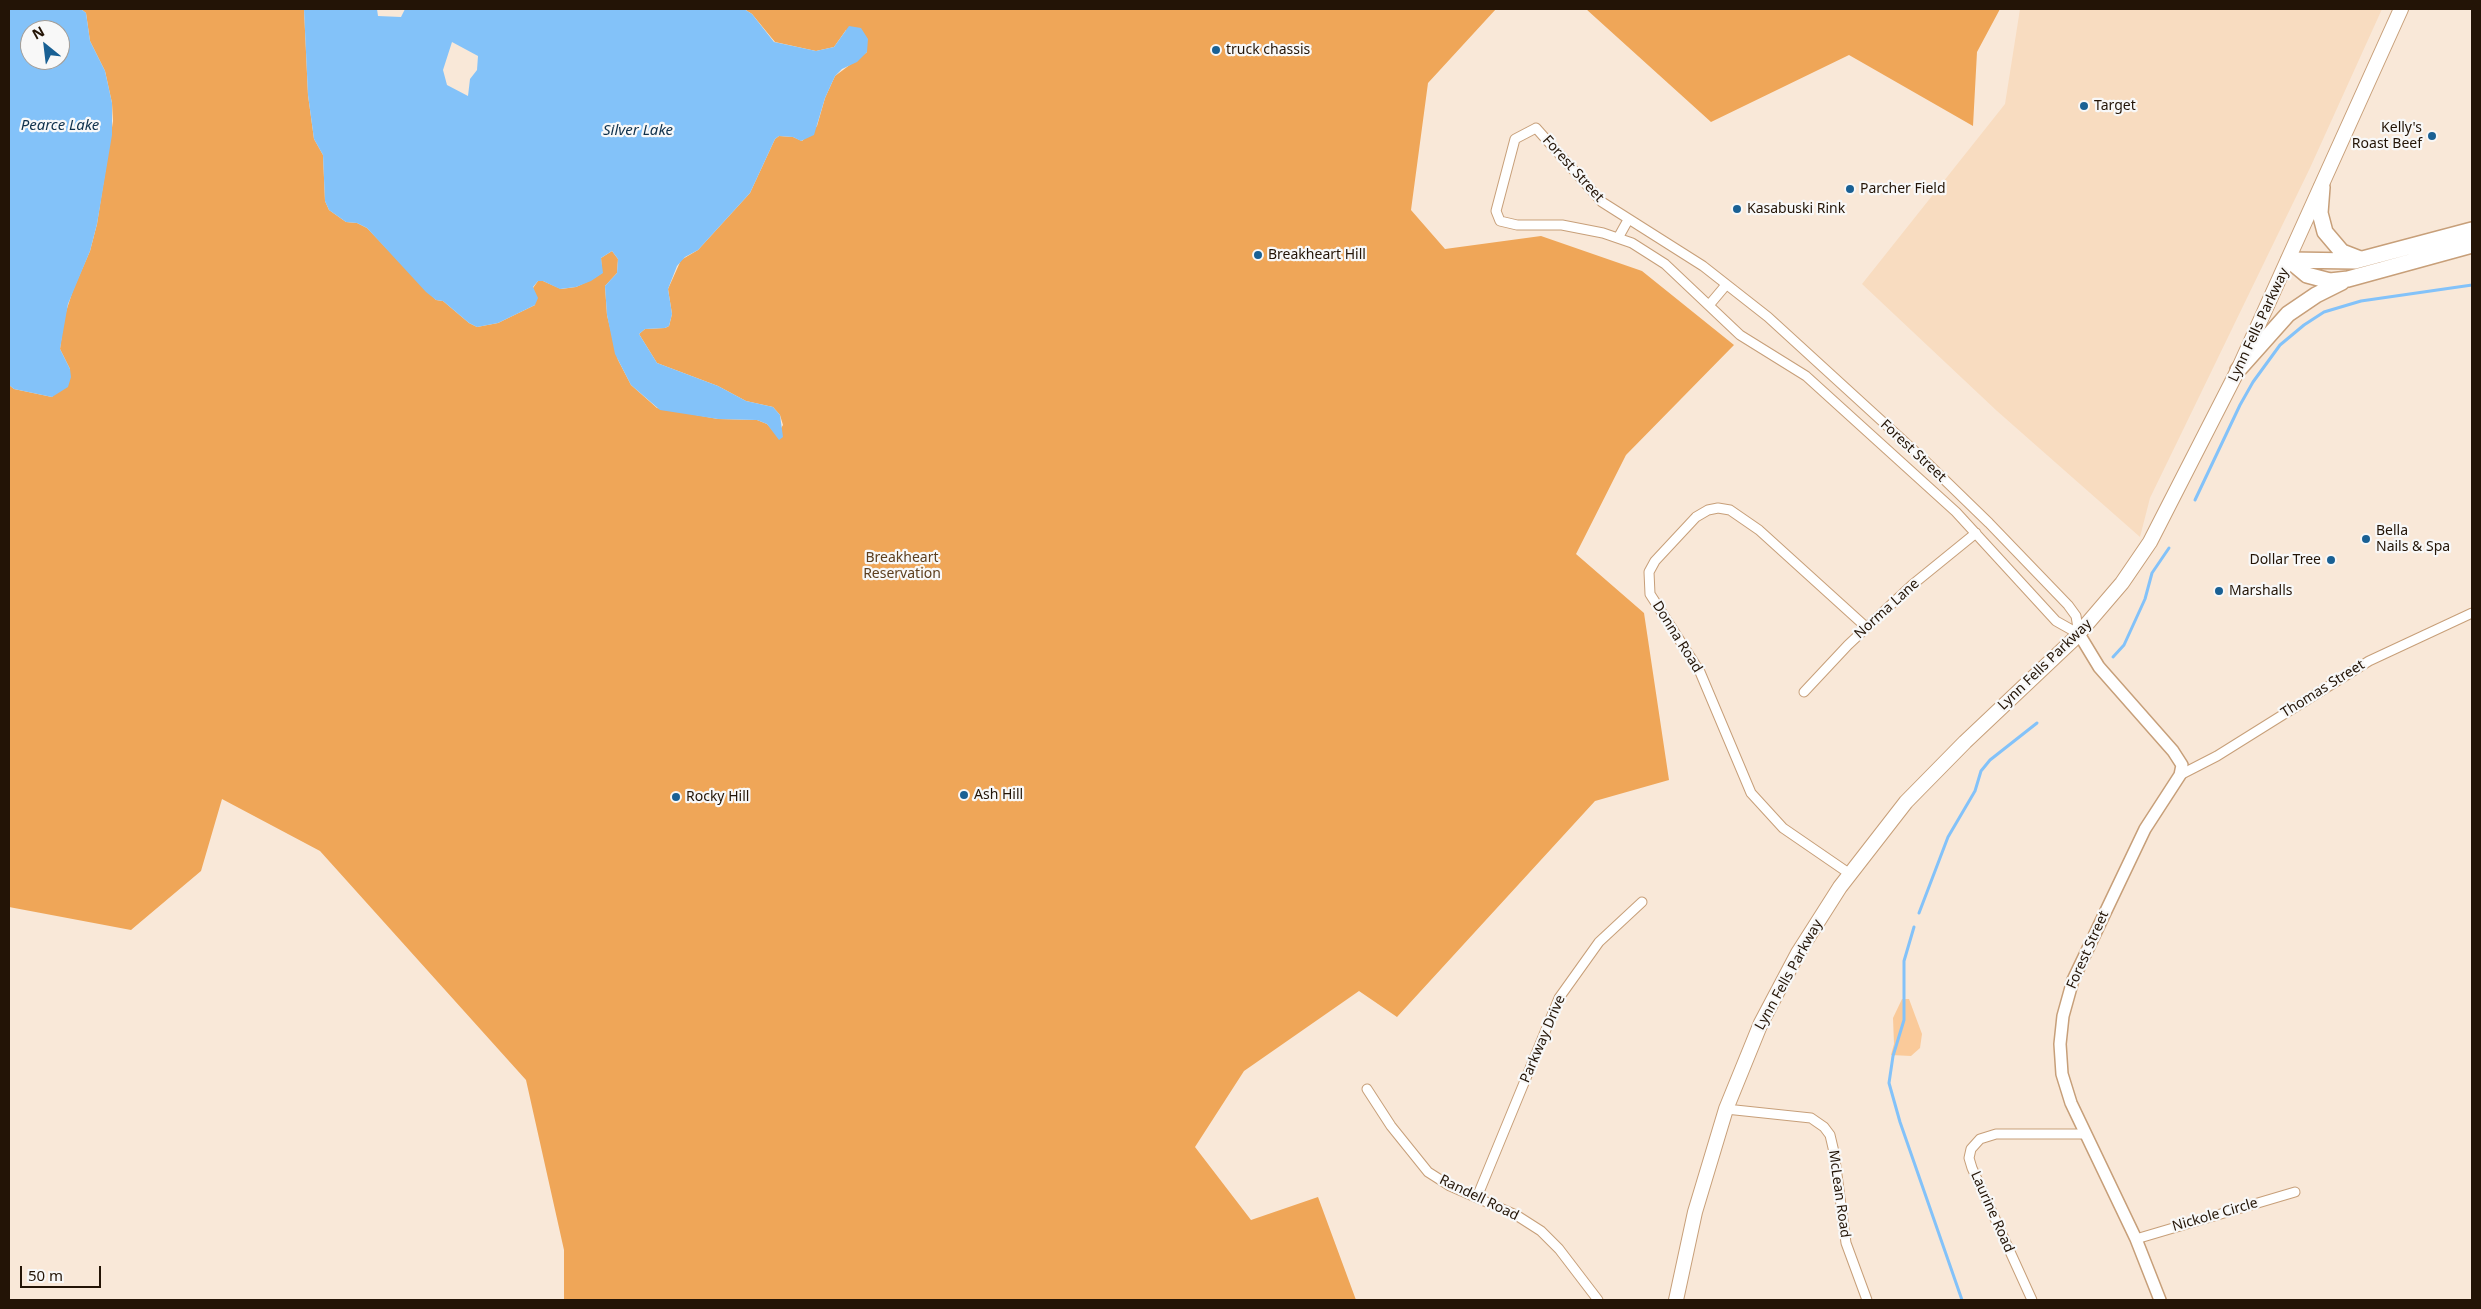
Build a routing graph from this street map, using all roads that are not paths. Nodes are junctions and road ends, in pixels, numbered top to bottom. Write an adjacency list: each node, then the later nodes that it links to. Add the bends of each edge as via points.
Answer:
1 (2401, 9): 2 (main road, Lynn Fells Parkway)
2 (2322, 187): 7 (highway, via 2320,213 2328,237 2346,255); 8 (main road, Lynn Fells Parkway)
3 (1628, 220): 5 (street); 5 (street, Forest Street, via 1602,202 1536,128 1515,139 1496,211 1500,221 1517,225 1562,225); 10 (street, Forest Street, via 1703,266)
4 (2472, 230): 7 (highway)
5 (1618, 238): 11 (street, Forest Street, via 1665,264)
6 (2472, 245): 9 (highway)
7 (2367, 259): 8 (highway, via 2342,263)
8 (2289, 260): 9 (highway, via 2312,277 2330,281); 12 (main road, Lynn Fells Parkway)
9 (2348, 279): 12 (highway, via 2310,298 2288,314)
10 (1726, 286): 11 (street); 16 (street, Forest Street, via 1768,317 1989,523 2068,605 2076,616)
11 (1710, 304): 13 (street, Forest Street, via 1740,335 1806,376)
12 (2238, 370): 16 (main road, Lynn Fells Parkway, via 2150,542 2122,583)
13 (1976, 533): 15 (street, Norma Lane, via 1912,584); 16 (street, Forest Street, via 2056,621)
14 (2472, 613): 18 (street, Thomas Street, via 2369,661 2217,756)
15 (1866, 627): 17 (street, Norma Lane); 19 (street, Donna Road, via 1759,530 1730,510 1708,510 1696,517 1655,561 1649,572 1650,594 1700,672 1751,793 1783,828)
16 (2079, 634): 18 (street, Forest Street, via 2100,667 2180,760); 19 (main road, Lynn Fells Parkway, via 1939,767 1893,817)
17 (1804, 692)
18 (2180, 775): 23 (street, Forest Street, via 2145,829 2068,992 2060,1064 2066,1091)
19 (1850, 874): 22 (main road, Lynn Fells Parkway, via 1818,920 1776,992)
20 (1642, 902): 25 (street, Parkway Drive, via 1599,942 1562,994)
21 (1367, 1089): 25 (street, Randell Road, via 1391,1126 1428,1172)
22 (1726, 1109): 28 (main road, Lynn Fells Parkway, via 1701,1189); 29 (street, McLean Road, via 1812,1118 1824,1126 1834,1152 1844,1234)
23 (2085, 1134): 26 (street, Forest Street); 30 (street, Laurine Road, via 1996,1134 1980,1139 1970,1152 1972,1168)
24 (2295, 1192): 26 (street, Nickole Circle)
25 (1477, 1198): 27 (street, Randell Road, via 1529,1222 1550,1238)
26 (2136, 1240): 31 (street, Forest Street)
27 (1598, 1300)
28 (1676, 1300)
29 (1867, 1300)
30 (2032, 1300)
31 (2160, 1300)

